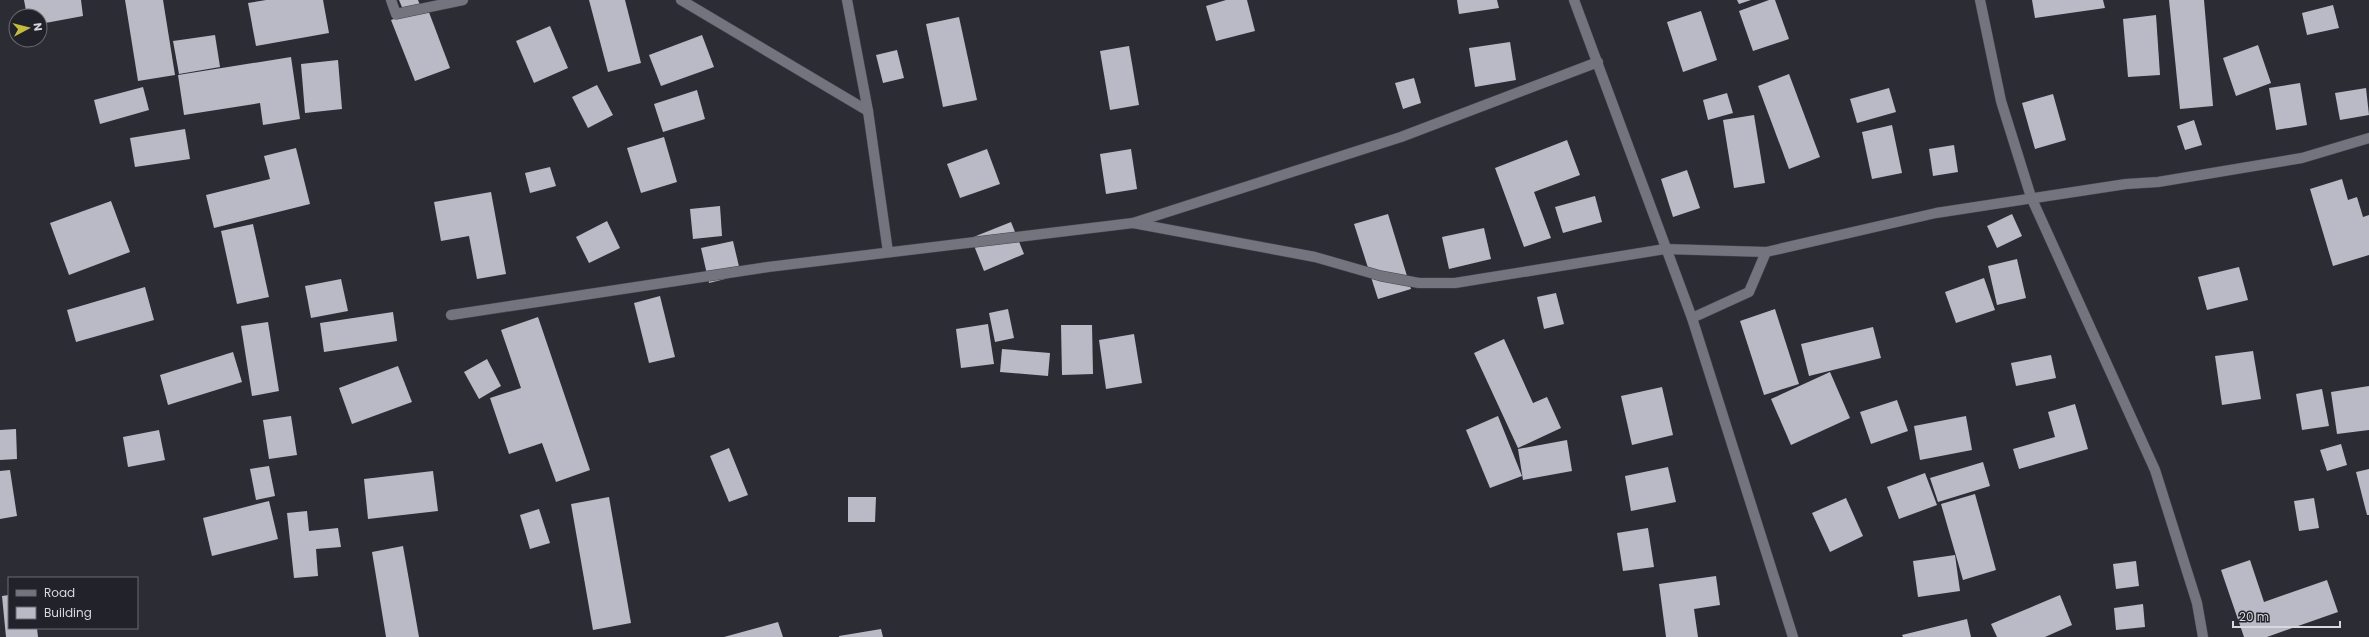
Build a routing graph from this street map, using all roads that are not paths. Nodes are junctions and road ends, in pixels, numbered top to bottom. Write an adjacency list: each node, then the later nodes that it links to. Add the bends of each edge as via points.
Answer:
1 (391, 0): 2 (street, via 396,14)
2 (463, 0)
3 (681, 0): 8 (street)
4 (847, 0): 8 (street)
5 (1574, 0): 7 (street)
6 (1980, 0): 10 (street, via 2002,101)
7 (1598, 62): 11 (street, via 1401,137); 12 (street)
8 (868, 110): 13 (street)
9 (2369, 138): 10 (street, via 2302,158 2158,182 2126,184)
10 (2031, 198): 14 (street, via 1936,213); 18 (street, via 2155,470 2197,603)
11 (1133, 223): 12 (street, via 1315,257 1381,276 1419,283 1455,283); 13 (street)
12 (1665, 249): 14 (street); 16 (street)
13 (888, 252): 15 (street, via 768,267)
14 (1766, 252): 16 (street, via 1749,292)
15 (451, 315)
16 (1692, 318): 17 (street)
17 (1793, 637)
18 (2203, 637)

